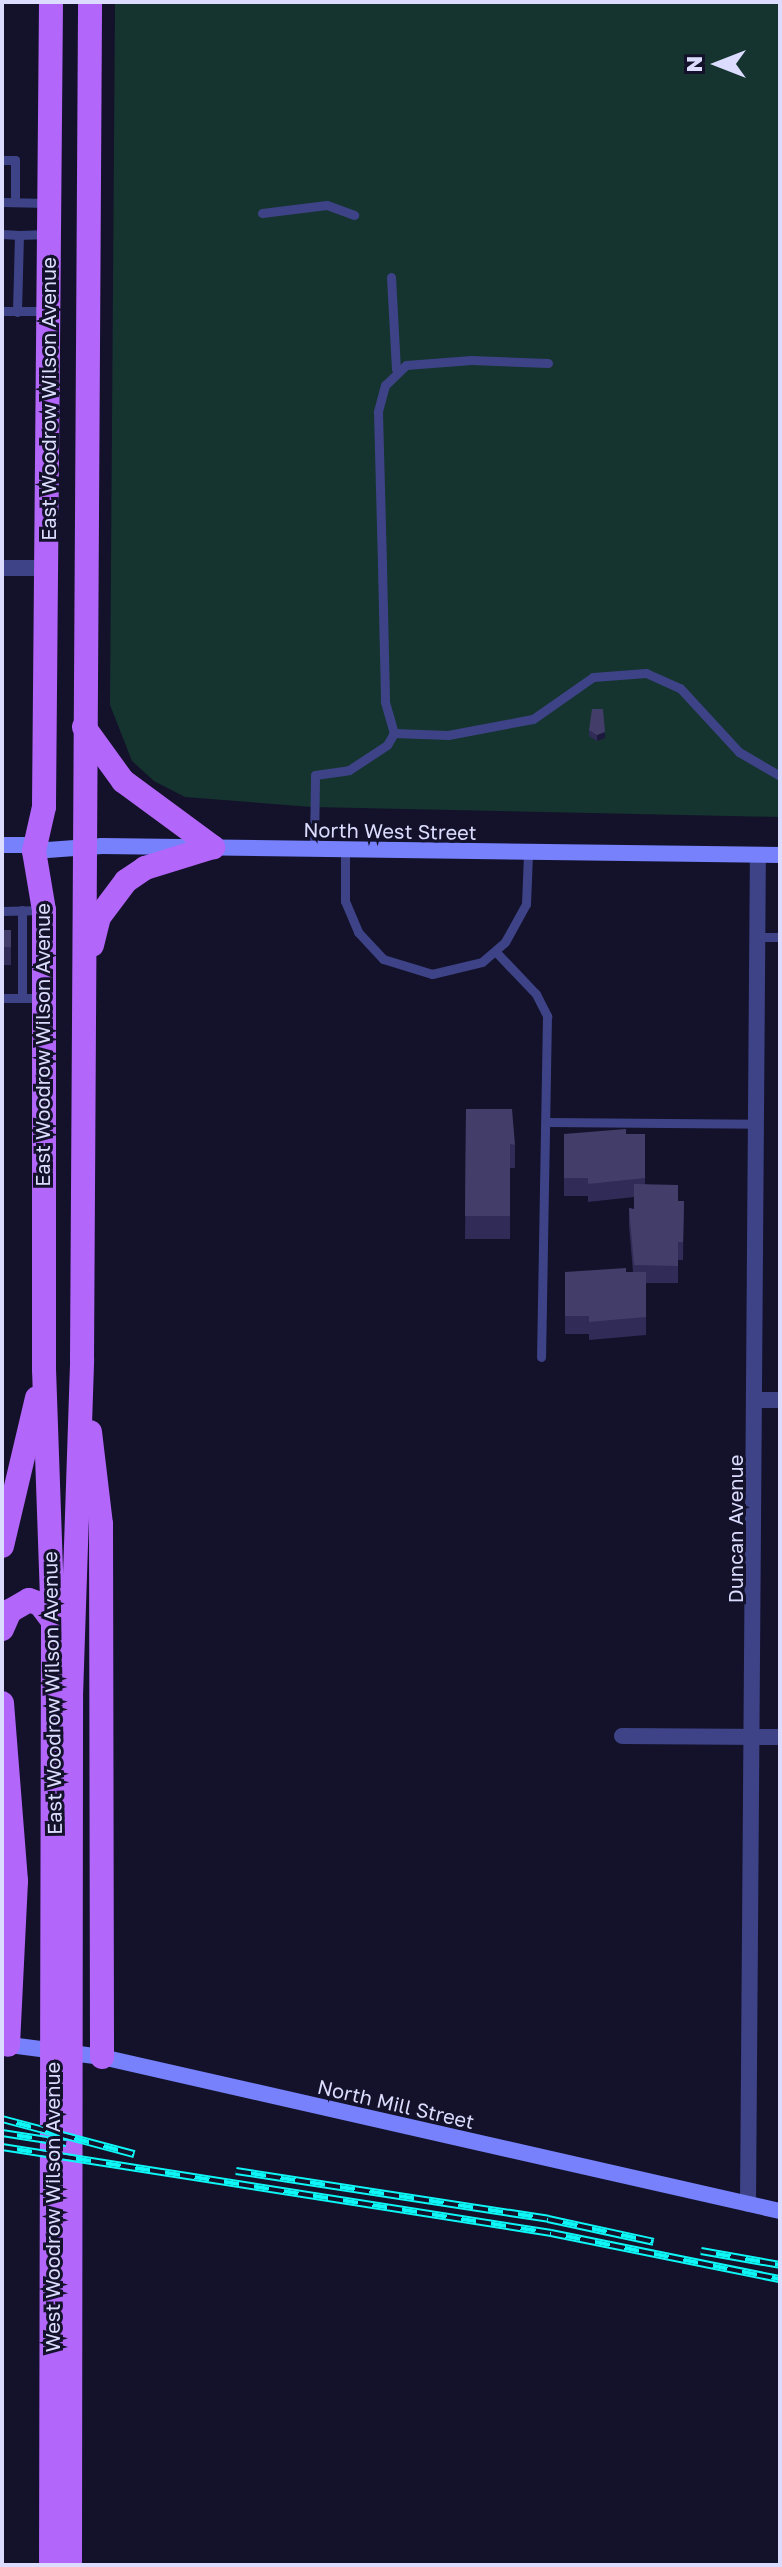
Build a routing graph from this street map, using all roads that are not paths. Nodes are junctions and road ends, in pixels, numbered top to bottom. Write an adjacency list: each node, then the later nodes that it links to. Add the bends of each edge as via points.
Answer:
1 (51, 2): 6 (main road, East Woodrow Wilson Avenue)
2 (90, 2): 20 (main road, East Woodrow Wilson Avenue)
3 (2, 160): 5 (lane, via 15,160)
4 (2, 202): 5 (lane)
5 (15, 202): 6 (lane)
6 (49, 204): 10 (main road, East Woodrow Wilson Avenue)
7 (262, 213): 8 (lane, via 327,205)
8 (354, 215)
9 (2, 234): 11 (lane)
10 (49, 234): 11 (lane); 15 (main road, East Woodrow Wilson Avenue)
11 (19, 235): 14 (lane)
12 (391, 277): 17 (lane)
13 (2, 311): 14 (lane)
14 (17, 312): 15 (lane)
15 (48, 312): 19 (main road, East Woodrow Wilson Avenue)
16 (548, 363): 17 (lane, via 471,360)
17 (396, 369): 21 (lane, via 378,412 385,702)
18 (2, 568): 19 (street)
19 (47, 568): 28 (main road, East Woodrow Wilson Avenue, via 44,807)
20 (84, 727): 24 (main road, East Woodrow Wilson Avenue); 25 (main road, via 123,781)
21 (394, 733): 22 (lane, via 448,735 533,719 593,677 646,673 680,688 739,752); 26 (lane, via 387,745 349,770 315,775)
22 (780, 776)
23 (2, 845): 28 (street, North West Street, via 25,845)
24 (83, 846): 25 (street, North West Street); 28 (street, North West Street); 37 (main road, East Woodrow Wilson Avenue)
25 (213, 847): 26 (street, North West Street); 37 (main road, via 145,868 126,881 99,917)
26 (314, 849): 27 (street, North West Street)
27 (345, 850): 29 (street, North West Street); 36 (lane, via 350,918 383,959 432,974 463,969)
28 (34, 851): 32 (main road, East Woodrow Wilson Avenue)
29 (528, 855): 30 (street, North West Street); 36 (lane, via 523,914)
30 (758, 855): 31 (street, North West Street); 34 (street, Duncan Avenue)
31 (780, 855)
32 (33, 910): 33 (lane); 39 (main road, East Woodrow Wilson Avenue)
33 (2, 911)
34 (758, 937): 35 (lane); 41 (street, Duncan Avenue)
35 (780, 937)
36 (496, 952): 40 (lane, via 545,1010)
37 (83, 983): 43 (main road, East Woodrow Wilson Avenue)
38 (2, 998): 39 (lane)
39 (32, 998): 44 (main road, East Woodrow Wilson Avenue)
40 (547, 1122): 41 (lane); 42 (lane, via 541,1147)
41 (758, 1124): 45 (street, Duncan Avenue)
42 (541, 1357)
43 (82, 1359): 55 (main road, East Woodrow Wilson Avenue); 57 (main road, via 101,1524)
44 (44, 1369): 47 (main road); 48 (main road, East Woodrow Wilson Avenue)
45 (756, 1400): 46 (street); 52 (street, Duncan Avenue)
46 (780, 1400)
47 (2, 1546)
48 (53, 1621): 49 (main road, via 40,1604 29,1600 10,1611); 55 (main road, East Woodrow Wilson Avenue)
49 (2, 1629)
50 (2, 1703): 54 (main road)
51 (622, 1736): 52 (street)
52 (753, 1737): 53 (street); 58 (street, Duncan Avenue)
53 (780, 1737)
54 (6, 1827): 56 (main road, via 16,1881)
55 (62, 1850): 60 (main road, West Woodrow Wilson Avenue); 61 (main road, West Woodrow Wilson Avenue)
56 (5, 2044): 57 (street, North Mill Street)
57 (102, 2057): 58 (street, North Mill Street)
58 (748, 2204): 59 (street, North Mill Street)
59 (780, 2211)
60 (51, 2565)
61 (70, 2565)

